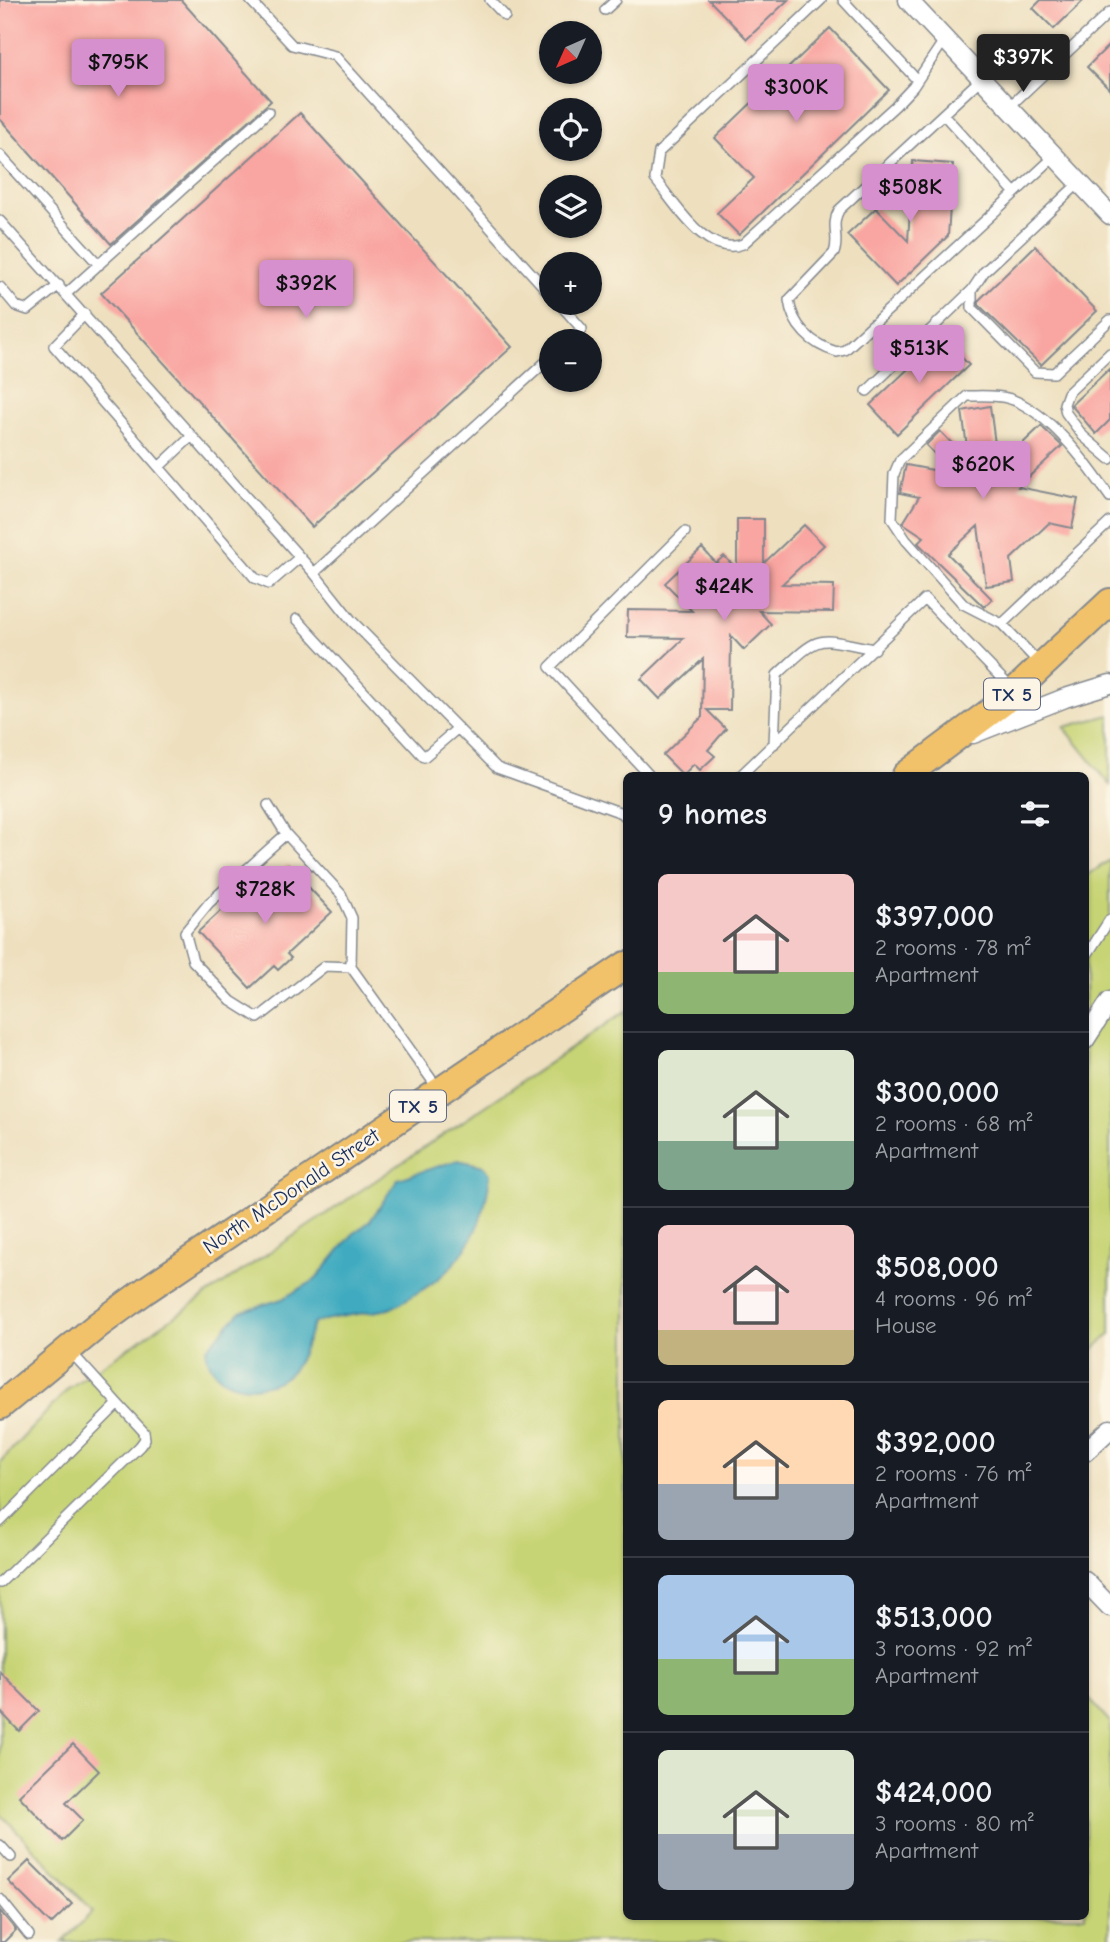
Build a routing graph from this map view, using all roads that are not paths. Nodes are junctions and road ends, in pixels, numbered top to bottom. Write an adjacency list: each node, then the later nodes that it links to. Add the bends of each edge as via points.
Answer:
1 (250, 0): 23 (lane, via 292,45 335,57)
2 (490, 0): 9 (lane)
3 (616, 0): 7 (lane)
4 (821, 0): 12 (lane, via 659,152 655,179 699,232 723,246 743,244 895,106)
5 (843, 0): 12 (lane)
6 (910, 0): 10 (street)
7 (605, 10)
8 (1110, 12): 13 (lane)
9 (505, 16)
10 (945, 39): 11 (street); 12 (lane)
11 (982, 78): 13 (street); 15 (lane)
12 (917, 80)
13 (1009, 107): 17 (street)
14 (268, 113): 22 (lane)
15 (943, 114): 19 (lane); 19 (lane, via 834,219 838,243 834,253 789,300 790,313 812,341 837,352 845,350)
16 (0, 155): 22 (lane)
17 (1055, 156): 18 (street); 19 (lane)
18 (1080, 182): 20 (street); 26 (lane, via 984,272)
19 (1015, 193)
20 (1110, 215)
21 (0, 221): 24 (lane)
22 (99, 265): 27 (lane)
23 (539, 282)
24 (59, 285): 25 (lane, via 28,310 16,306); 27 (lane)
25 (0, 287)
26 (972, 290): 30 (lane, via 972,308 1035,372 1054,373); 34 (lane)
27 (66, 294): 28 (lane)
28 (85, 314): 35 (lane); 37 (lane, via 54,346)
29 (570, 315): 31 (lane)
30 (1110, 320)
31 (582, 329)
32 (1110, 354): 36 (lane, via 1068,393 1064,404 1083,436)
33 (539, 368): 42 (lane)
34 (867, 391)
35 (192, 436): 37 (lane); 41 (lane)
36 (1110, 459)
37 (159, 467): 41 (lane, via 255,578 269,584)
38 (1110, 497): 45 (lane, via 1051,426 1020,403 995,396 967,396 900,460 894,474 892,519 963,604)
39 (1110, 522): 45 (lane)
40 (685, 531): 53 (lane, via 550,667)
41 (300, 557): 42 (lane)
42 (314, 573): 50 (lane, via 352,621)
43 (1110, 602): 47 (main road, TX 5)
44 (297, 619): 50 (lane, via 424,757)
45 (1002, 624): 47 (lane)
46 (875, 649): 47 (lane, via 925,599); 52 (lane); 52 (lane, via 821,639 812,642 777,675)
47 (1029, 679): 49 (street); 51 (main road, TX 5)
48 (1110, 684): 49 (street)
49 (1052, 703): 51 (street)
50 (458, 728): 57 (lane, via 497,768)
51 (957, 740): 55 (main road, TX 5)
52 (774, 744): 54 (lane)
53 (646, 772)
54 (744, 772)
55 (910, 772)
56 (268, 805): 58 (lane)
57 (623, 814)
58 (286, 834): 61 (lane, via 341,894 352,918); 61 (lane, via 209,903 185,932 193,961 231,1001 258,1018 325,967)
59 (1110, 919): 60 (lane)
60 (1089, 952)
61 (351, 967): 65 (lane)
62 (623, 967): 65 (main road, North McDonald Street / TX 5)
63 (1110, 1001): 64 (street)
64 (1089, 1034)
65 (440, 1091): 66 (main road, North McDonald Street / TX 5, via 146,1290)
66 (68, 1349): 67 (lane); 68 (main road, North McDonald Street / TX 5)
67 (118, 1404): 71 (lane); 72 (lane, via 145,1439)
68 (0, 1406)
69 (1110, 1429): 70 (street)
70 (1089, 1448)
71 (0, 1522)
72 (0, 1583)
73 (1089, 1585): 74 (street)
74 (1110, 1606)
75 (0, 1845): 76 (lane)
76 (11, 1857)
77 (0, 1899): 78 (lane)
78 (29, 1935)

